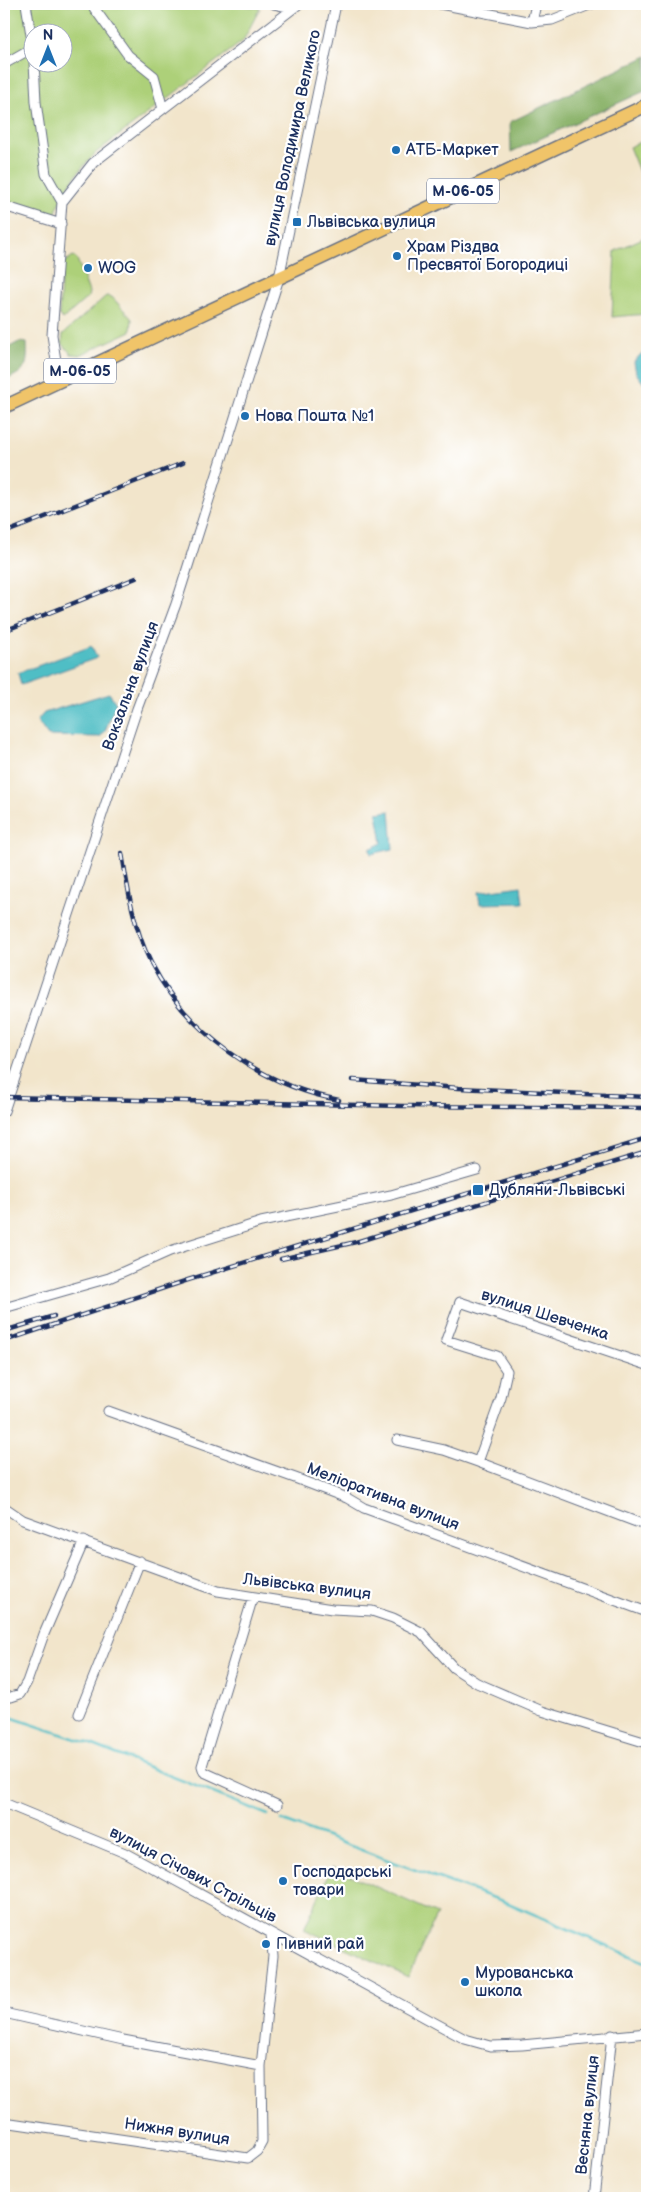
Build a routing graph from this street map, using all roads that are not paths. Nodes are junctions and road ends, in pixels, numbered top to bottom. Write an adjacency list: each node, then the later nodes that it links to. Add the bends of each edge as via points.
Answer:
1 (26, 4): 9 (street)
2 (274, 4): 7 (street)
3 (336, 4): 19 (street, вулиця Володимира Великого)
4 (440, 4): 10 (street)
5 (536, 4): 10 (street)
6 (592, 4): 10 (street, via 552,20)
7 (296, 6): 15 (street)
8 (94, 8): 15 (street, via 128,55 154,76)
9 (29, 22)
10 (532, 22)
11 (22, 54): 12 (street)
12 (4, 64)
13 (34, 72): 16 (street, via 46,174)
14 (647, 106): 19 (highway, М-06-05)
15 (163, 109): 16 (street, via 93,163)
16 (62, 202): 18 (street)
17 (4, 206): 18 (street)
18 (61, 224): 20 (street, via 52,335)
19 (279, 278): 20 (highway, М-06-05); 22 (street, Вокзальна вулиця, via 176,604 93,839)
20 (59, 380): 21 (highway, М-06-05)
21 (4, 407)
22 (5, 1107)
23 (477, 1170): 24 (street, via 391,1195 261,1222 170,1250 109,1278)
24 (4, 1308)
25 (647, 1365): 28 (street, вулиця Шевченка, via 460,1302 446,1340 497,1356 507,1371)
26 (108, 1411): 34 (street, Меліоративна вулиця, via 295,1478 364,1508)
27 (396, 1440): 28 (street, via 444,1450)
28 (478, 1462): 30 (street)
29 (4, 1507): 31 (street, Львівська вулиця, via 23,1520)
30 (647, 1526)
31 (84, 1541): 32 (street, Львівська вулиця); 35 (street, via 27,1682 20,1694)
32 (140, 1561): 33 (street, Львівська вулиця, via 218,1591); 36 (street)
33 (253, 1597): 37 (street, Львівська вулиця, via 372,1611 393,1618 421,1632 454,1668 476,1683 542,1711); 39 (street, via 202,1766 204,1772)
34 (647, 1612)
35 (11, 1696)
36 (79, 1714)
37 (647, 1743)
38 (4, 1803): 40 (street, вулиця Січових Стрільців, via 125,1853)
39 (277, 1805)
40 (271, 1934): 43 (street, вулиця Січових Стрільців, via 478,2044 522,2045); 44 (street, via 273,1956)
41 (4, 2013): 44 (street)
42 (647, 2033): 43 (street, вулиця Січових Стрільців)
43 (612, 2035): 46 (street, Весняна вулиця)
44 (261, 2066): 45 (street, Нижня вулиця, via 262,2142 248,2158)
45 (4, 2122)
46 (594, 2198)

